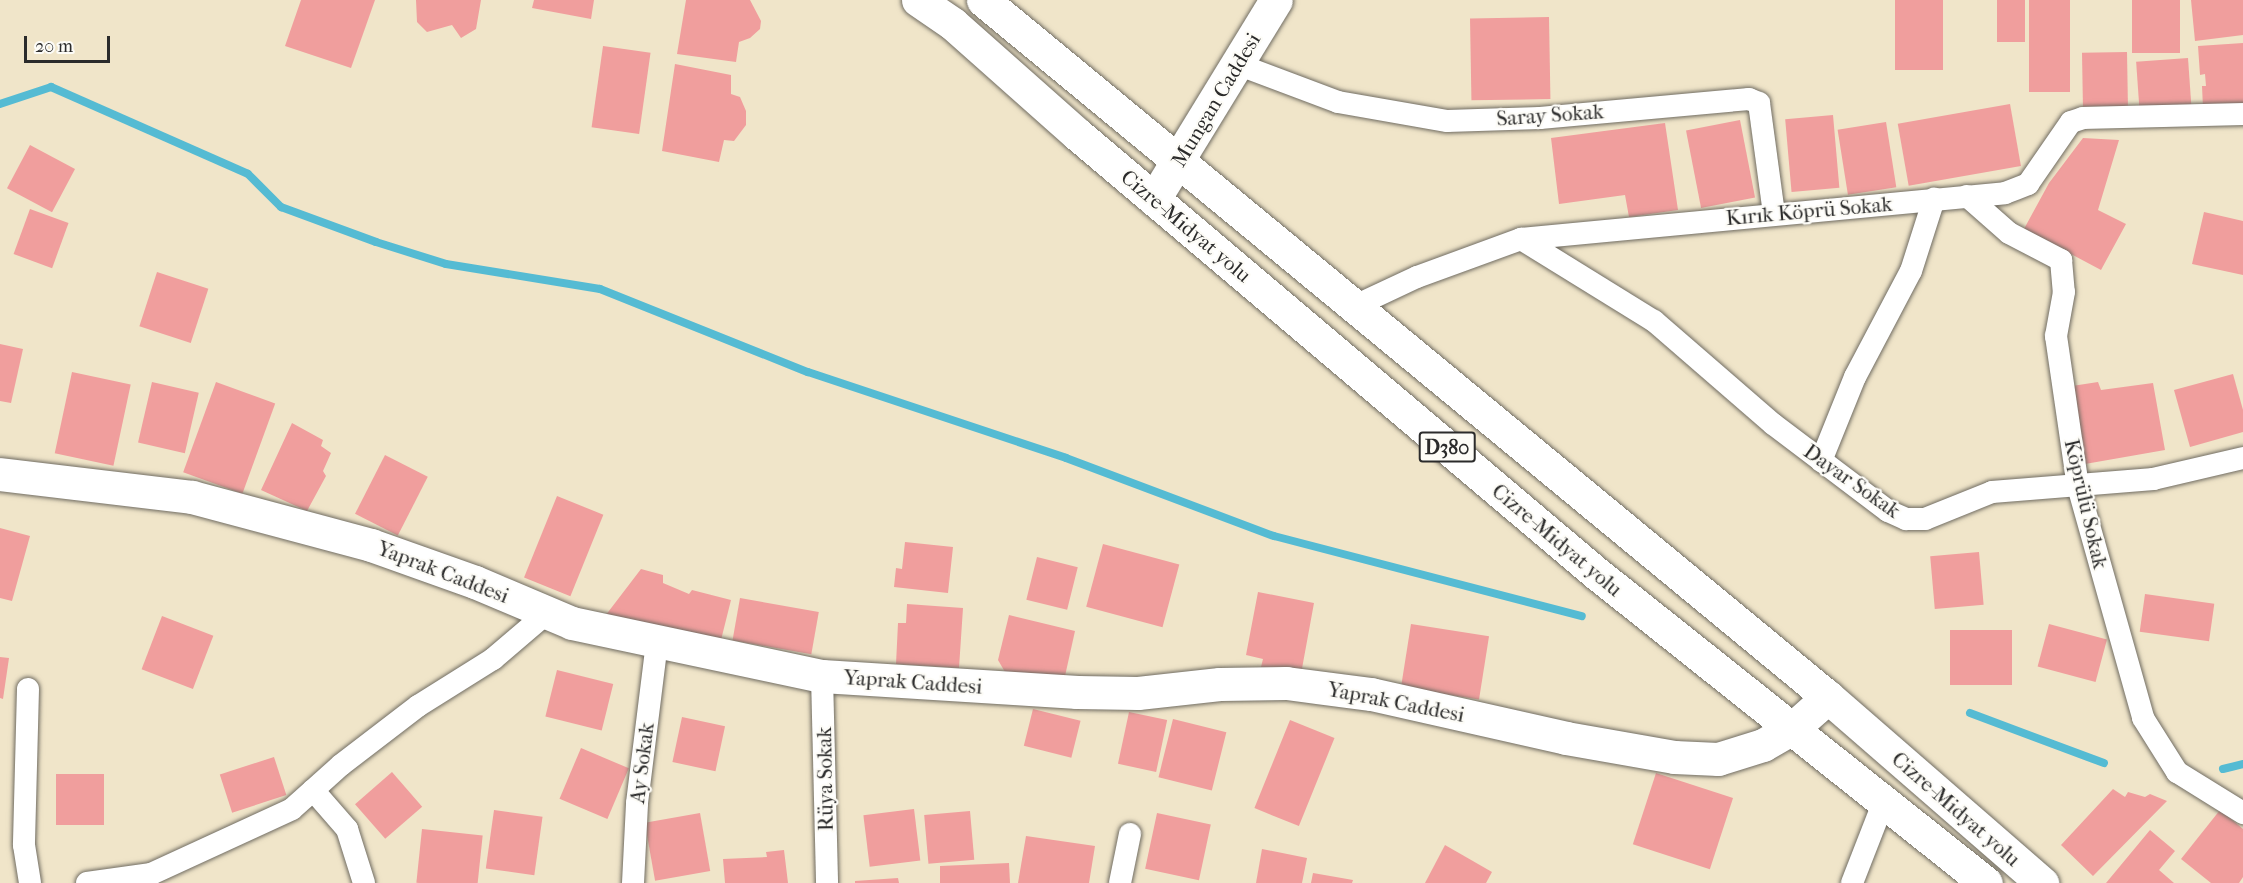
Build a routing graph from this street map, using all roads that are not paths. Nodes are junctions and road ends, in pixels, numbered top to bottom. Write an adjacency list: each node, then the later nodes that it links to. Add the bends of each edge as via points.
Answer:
1 (918, 0): 8 (main road, Cizre-Midyat yolu / D380, via 953,24)
2 (983, 0): 6 (main road, Cizre-Midyat yolu / D380)
3 (1276, 0): 4 (main road, Mungan Caddesi)
4 (1237, 64): 6 (main road, Mungan Caddesi); 10 (street, Saray Sokak, via 1338,102 1447,121 1540,118 1749,99 1759,103)
5 (2243, 114): 7 (street, Kırık Köprü Sokak, via 2083,118 2071,122 2058,137 2028,184 2005,193)
6 (1180, 162): 8 (main road, Mungan Caddesi); 12 (main road, Cizre-Midyat yolu / D380)
7 (1967, 196): 9 (street, Kırık Köprü Sokak); 16 (street, Köprülü Sokak, via 2009,234 2061,261 2064,292 2056,336)
8 (1154, 199): 22 (main road, Cizre-Midyat yolu / D380, via 1596,573)
9 (1934, 199): 10 (street, Kırık Köprü Sokak); 14 (street, via 1911,271 1855,377)
10 (1774, 214): 11 (street, Kırık Köprü Sokak)
11 (1521, 239): 12 (street, Kırık Köprü Sokak, via 1417,277); 14 (street, Dayar Sokak, via 1654,321)
12 (1355, 306): 21 (main road, Cizre-Midyat yolu / D380)
13 (2243, 458): 16 (street, Dayar Sokak, via 2153,478)
14 (1821, 460): 16 (street, Dayar Sokak, via 1888,511 1906,519 1924,519 1992,492)
15 (0, 474): 17 (main road, Yaprak Caddesi, via 192,497 371,545)
16 (2078, 486): 25 (street, Köprülü Sokak, via 2143,718 2177,772)
17 (547, 613): 18 (main road, Yaprak Caddesi, via 572,624); 23 (street, via 493,660 418,706)
18 (657, 643): 19 (main road, Yaprak Caddesi); 30 (street, Ay Sokak, via 637,803)
19 (822, 676): 22 (main road, Yaprak Caddesi, via 934,686 1097,692 1287,683 1371,694 1566,738 1674,757 1718,759 1763,745); 31 (street, Rüya Sokak)
20 (28, 689): 27 (street, via 24,845)
21 (1828, 697): 22 (main road, Yaprak Caddesi); 35 (main road, Cizre-Midyat yolu / D380)
22 (1793, 728): 24 (main road, Cizre-Midyat yolu / D380)
23 (313, 790): 28 (street, via 292,809 152,874); 29 (street, via 347,829)
24 (1884, 801): 33 (street); 34 (main road, Cizre-Midyat yolu / D380)
25 (2243, 813)
26 (1130, 834): 32 (street)
27 (30, 883)
28 (87, 883)
29 (364, 883)
30 (633, 883)
31 (827, 883)
32 (1120, 883)
33 (1852, 883)
34 (1986, 883)
35 (2042, 883)

